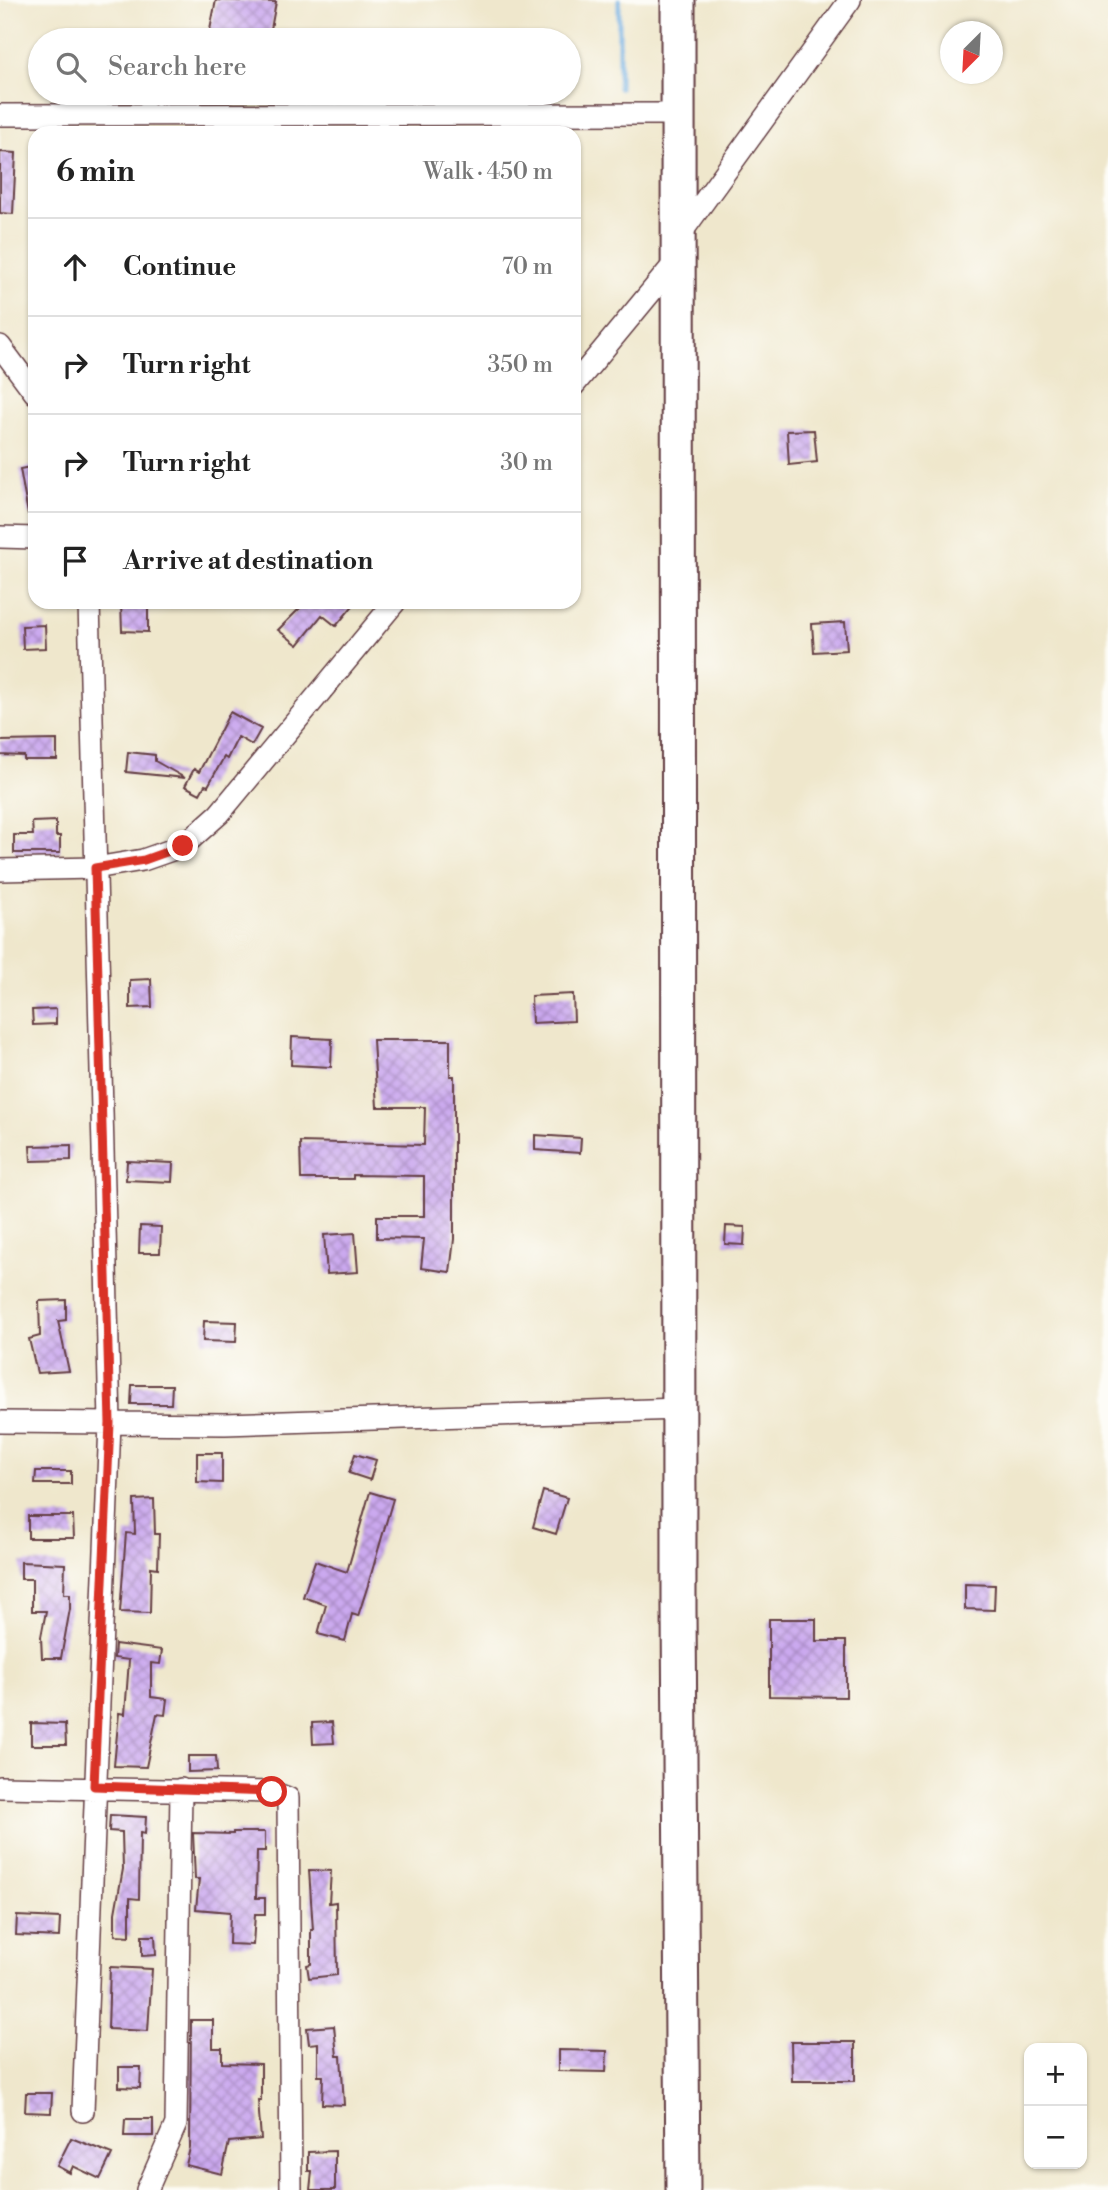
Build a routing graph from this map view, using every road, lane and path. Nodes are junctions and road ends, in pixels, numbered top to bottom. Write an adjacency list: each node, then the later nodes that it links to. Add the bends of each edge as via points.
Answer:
1 (678, 0): 3 (main road)
2 (850, 0): 5 (street)
3 (679, 114): 4 (street); 5 (main road)
4 (0, 115)
5 (679, 247): 7 (street); 15 (main road)
6 (0, 346): 8 (street)
7 (581, 376)
8 (28, 384)
9 (0, 537): 10 (street)
10 (28, 538)
11 (89, 609): 13 (street)
12 (389, 609): 13 (street, via 219,814 183,846 144,860)
13 (95, 868): 14 (street); 17 (street)
14 (0, 870)
15 (679, 1409): 17 (street, via 239,1424); 24 (main road)
16 (0, 1422): 17 (street)
17 (110, 1423): 18 (street)
18 (94, 1786): 19 (street); 20 (street); 21 (street)
19 (0, 1787)
20 (181, 1789): 22 (street, via 176,2124); 23 (street, via 272,1792 288,1798)
21 (83, 2111)
22 (147, 2190)
23 (291, 2190)
24 (682, 2190)

